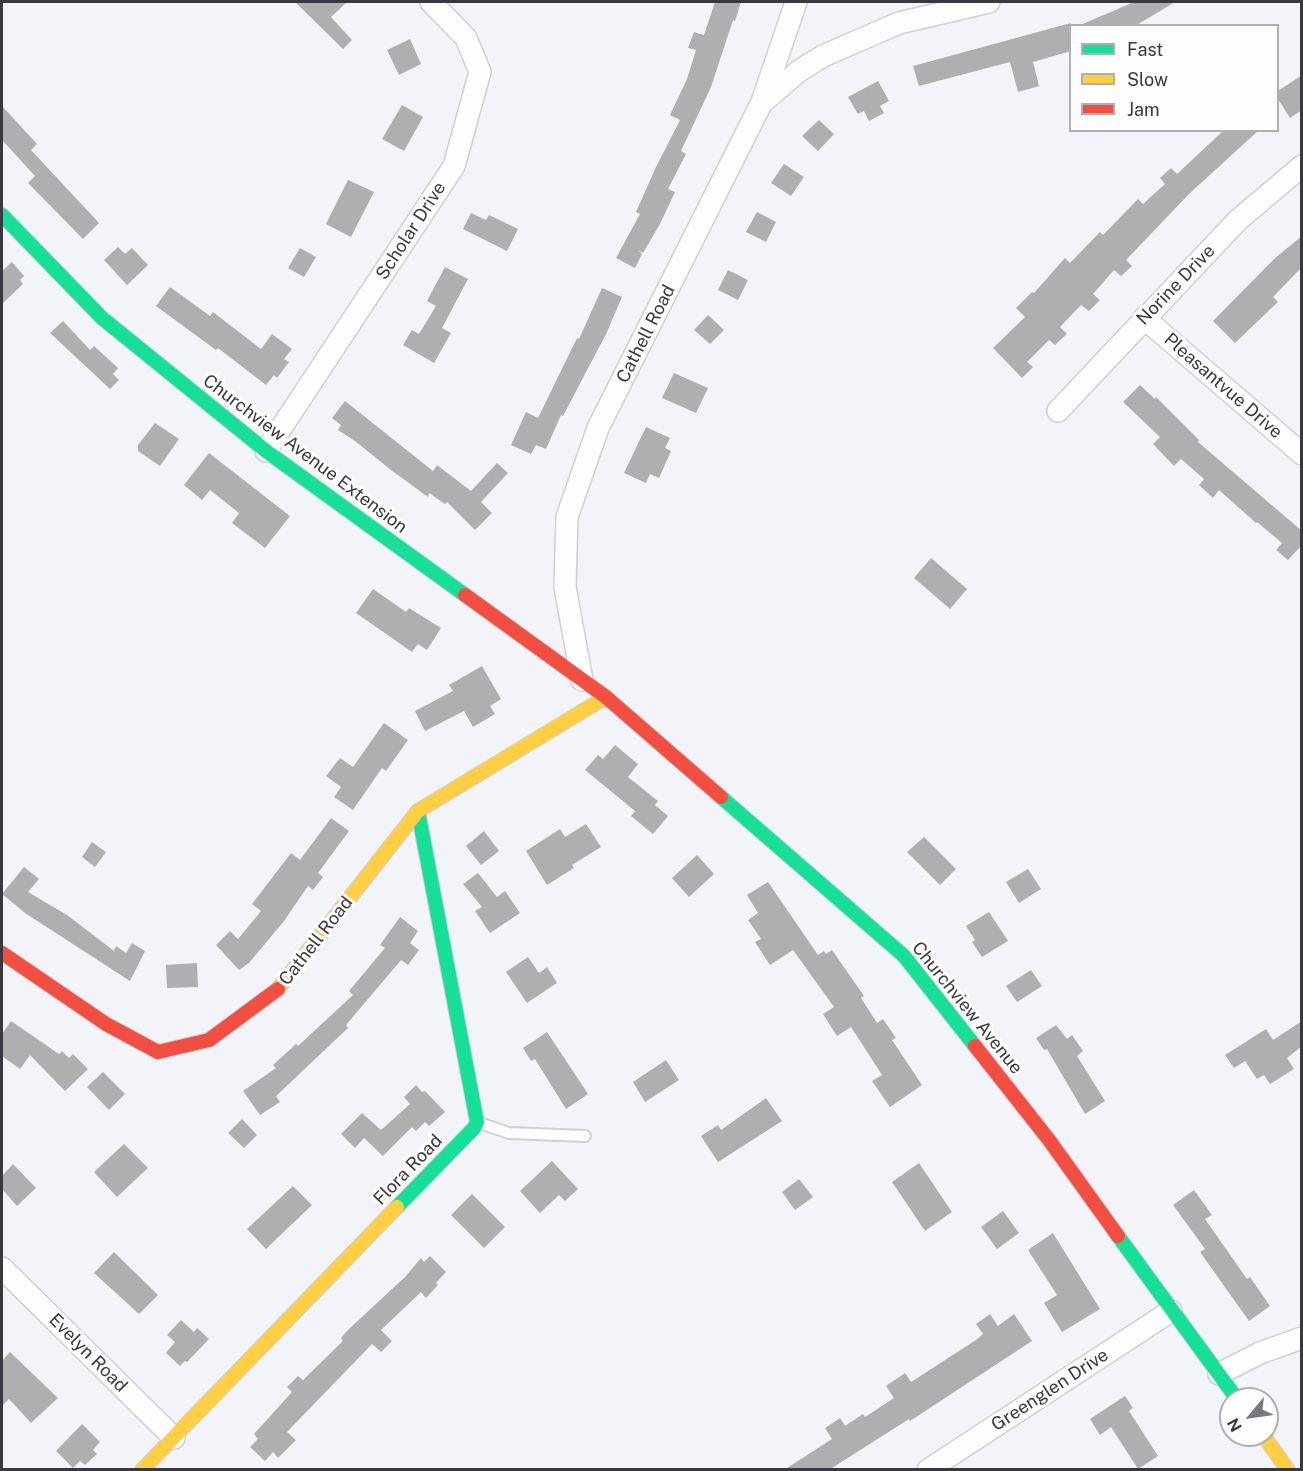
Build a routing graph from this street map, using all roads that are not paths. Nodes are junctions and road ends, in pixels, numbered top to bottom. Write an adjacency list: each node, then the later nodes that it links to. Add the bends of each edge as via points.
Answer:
1 (431, 2): 9 (street, Scholar Drive, via 466,38 480,72 453,166)
2 (796, 2): 4 (street, Cathell Road)
3 (989, 2): 4 (street, via 899,23 823,56)
4 (762, 102): 11 (street, Cathell Road, via 598,429 567,517 565,587)
5 (1302, 166): 7 (street, Norine Drive, via 1238,220)
6 (2, 215): 9 (street, Churchview Avenue Extension, via 102,318)
7 (1144, 318): 8 (street, Norine Drive); 10 (street, Pleasantvue Drive)
8 (1058, 411)
9 (266, 451): 11 (street, Churchview Avenue Extension)
10 (1302, 454)
11 (582, 680): 12 (street, Churchview Avenue Extension)
12 (606, 697): 13 (street, Cathell Road); 18 (street, Churchview Avenue, via 904,956 1049,1140)
13 (418, 811): 14 (street, Cathell Road, via 275,993 209,1040 158,1052 106,1024); 15 (street)
14 (2, 953)
15 (477, 1122): 16 (lane, via 509,1133); 22 (street, Flora Road)
16 (585, 1136)
17 (2, 1268): 22 (street, Evelyn Road)
18 (1171, 1311): 20 (street, Churchview Avenue); 25 (street, Greenglen Drive)
19 (1302, 1338): 20 (street, via 1260,1353)
20 (1220, 1374): 21 (street, Churchview Avenue)
21 (1229, 1387)
22 (174, 1438): 24 (street, Flora Road)
23 (1272, 1447): 26 (street)
24 (142, 1470)
25 (928, 1470)
26 (1288, 1470)

